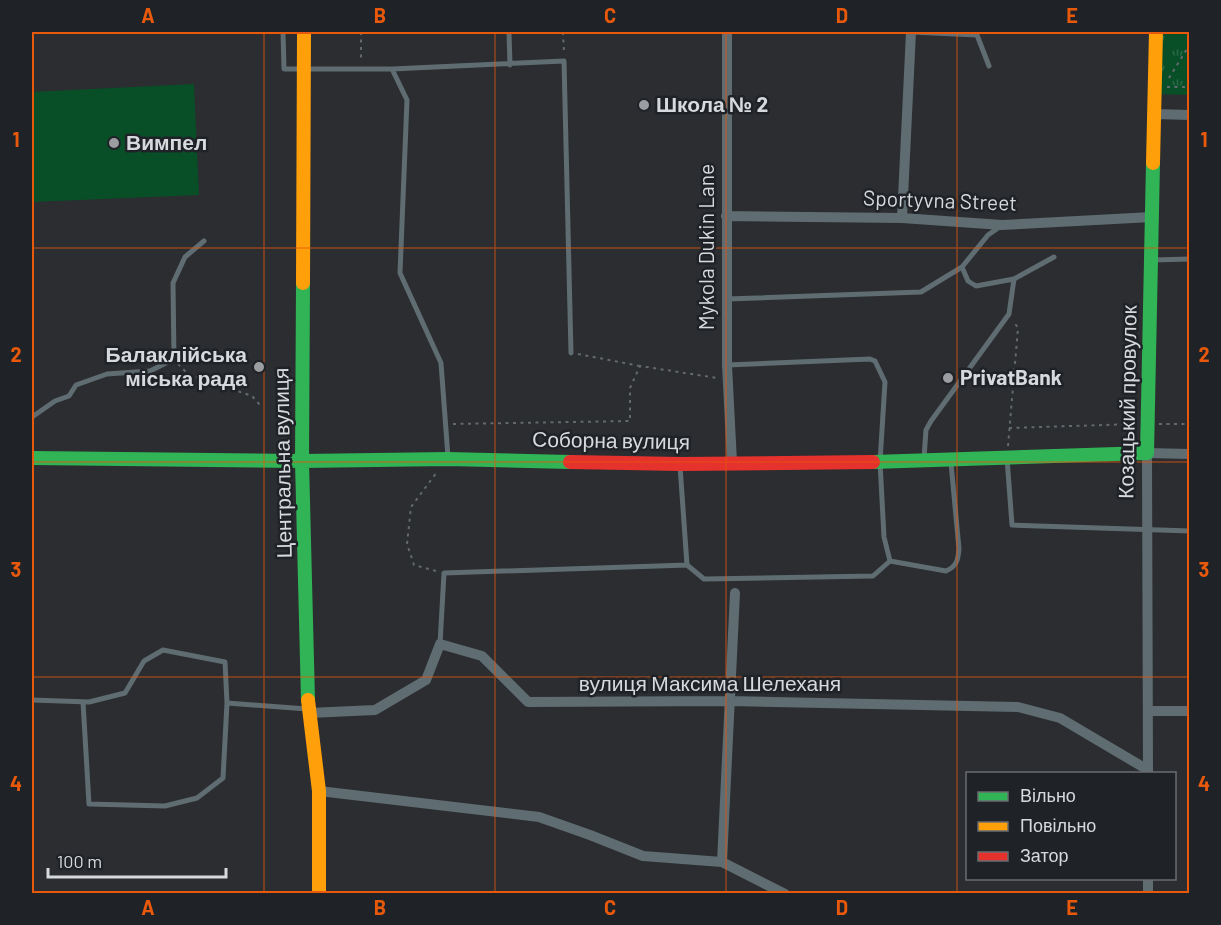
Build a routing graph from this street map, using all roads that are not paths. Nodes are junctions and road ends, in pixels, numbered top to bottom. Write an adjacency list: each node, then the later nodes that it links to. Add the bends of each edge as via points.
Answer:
1 (283, 32): 9 (lane, via 284,69)
2 (304, 32): 9 (street, Центральна вулиця)
3 (509, 32): 7 (lane)
4 (727, 32): 13 (street, Mykola Dukin Lane)
5 (911, 32): 8 (lane, via 976,35); 15 (street)
6 (1156, 32): 11 (street, Козацький провулок)
7 (510, 65): 10 (lane); 24 (lane, via 564,61)
8 (989, 66)
9 (303, 69): 10 (lane); 34 (street, Центральна вулиця)
10 (392, 69): 31 (lane, via 407,100 400,273 441,363)
11 (1154, 114): 12 (street); 14 (street, Козацький провулок)
12 (1190, 115)
13 (726, 216): 15 (street, Sportyvna Street); 23 (street, Mykola Dukin Lane)
14 (1152, 217): 16 (street, Sportyvna Street); 20 (street, Козацький провулок)
15 (902, 219): 16 (street, Sportyvna Street)
16 (1002, 225): 21 (lane, via 988,235)
17 (204, 241): 26 (lane, via 185,257 173,283 174,359 150,371 107,374 76,385 69,396)
18 (1053, 257): 22 (lane)
19 (1190, 259): 20 (lane)
20 (1151, 260): 27 (street, Козацький провулок)
21 (962, 267): 22 (lane, via 968,281 976,286); 23 (lane, via 921,291)
22 (1014, 279): 32 (lane, via 1009,314 931,421 926,430)
23 (727, 299): 25 (street, Mykola Dukin Lane)
24 (571, 353)
25 (727, 365): 35 (street, Mykola Dukin Lane); 36 (lane, via 875,361 885,382)
26 (32, 417)
27 (1147, 453): 28 (street, Соборна вулиця); 29 (street, Соборна вулиця); 38 (street, Козацький провулок)
28 (1190, 454)
29 (1006, 457): 33 (street, Соборна вулиця); 38 (lane, via 1012,525)
30 (32, 458): 34 (street, Соборна вулиця)
31 (448, 459): 34 (street, Соборна вулиця); 37 (street, Соборна вулиця)
32 (924, 459): 33 (street, Соборна вулиця); 36 (street, Соборна вулиця)
33 (951, 459): 40 (lane, via 957,562 946,572)
34 (302, 460): 48 (street, Центральна вулиця)
35 (732, 462): 36 (street, Соборна вулиця); 37 (street, Соборна вулиця)
36 (880, 462): 40 (lane, via 884,537)
37 (680, 464): 41 (lane)
38 (1147, 531): 39 (lane); 49 (street, Козацький провулок)
39 (1190, 531)
40 (890, 561): 41 (lane, via 873,576 704,579)
41 (687, 565): 43 (lane, via 444,573)
42 (735, 593): 45 (street)
43 (440, 644): 45 (street, вулиця Максима Шелеханя, via 482,656 528,702); 48 (street, via 426,680 375,710)
44 (32, 700): 46 (lane)
45 (729, 701): 51 (street, вулиця Максима Шелеханя, via 1018,707 1060,718); 53 (street)
46 (83, 702): 47 (lane, via 125,693 144,661 163,650 225,662); 47 (lane, via 89,804 113,806 165,806 197,798 223,778)
47 (227, 703): 48 (lane)
48 (309, 711): 52 (street, Центральна вулиця)
49 (1148, 711): 50 (street); 51 (street, Козацький провулок)
50 (1190, 711)
51 (1148, 772)
52 (319, 791): 53 (street, via 538,817 643,856); 55 (street, Центральна вулиця)
53 (722, 862): 54 (street)
54 (777, 892)
55 (319, 894)

